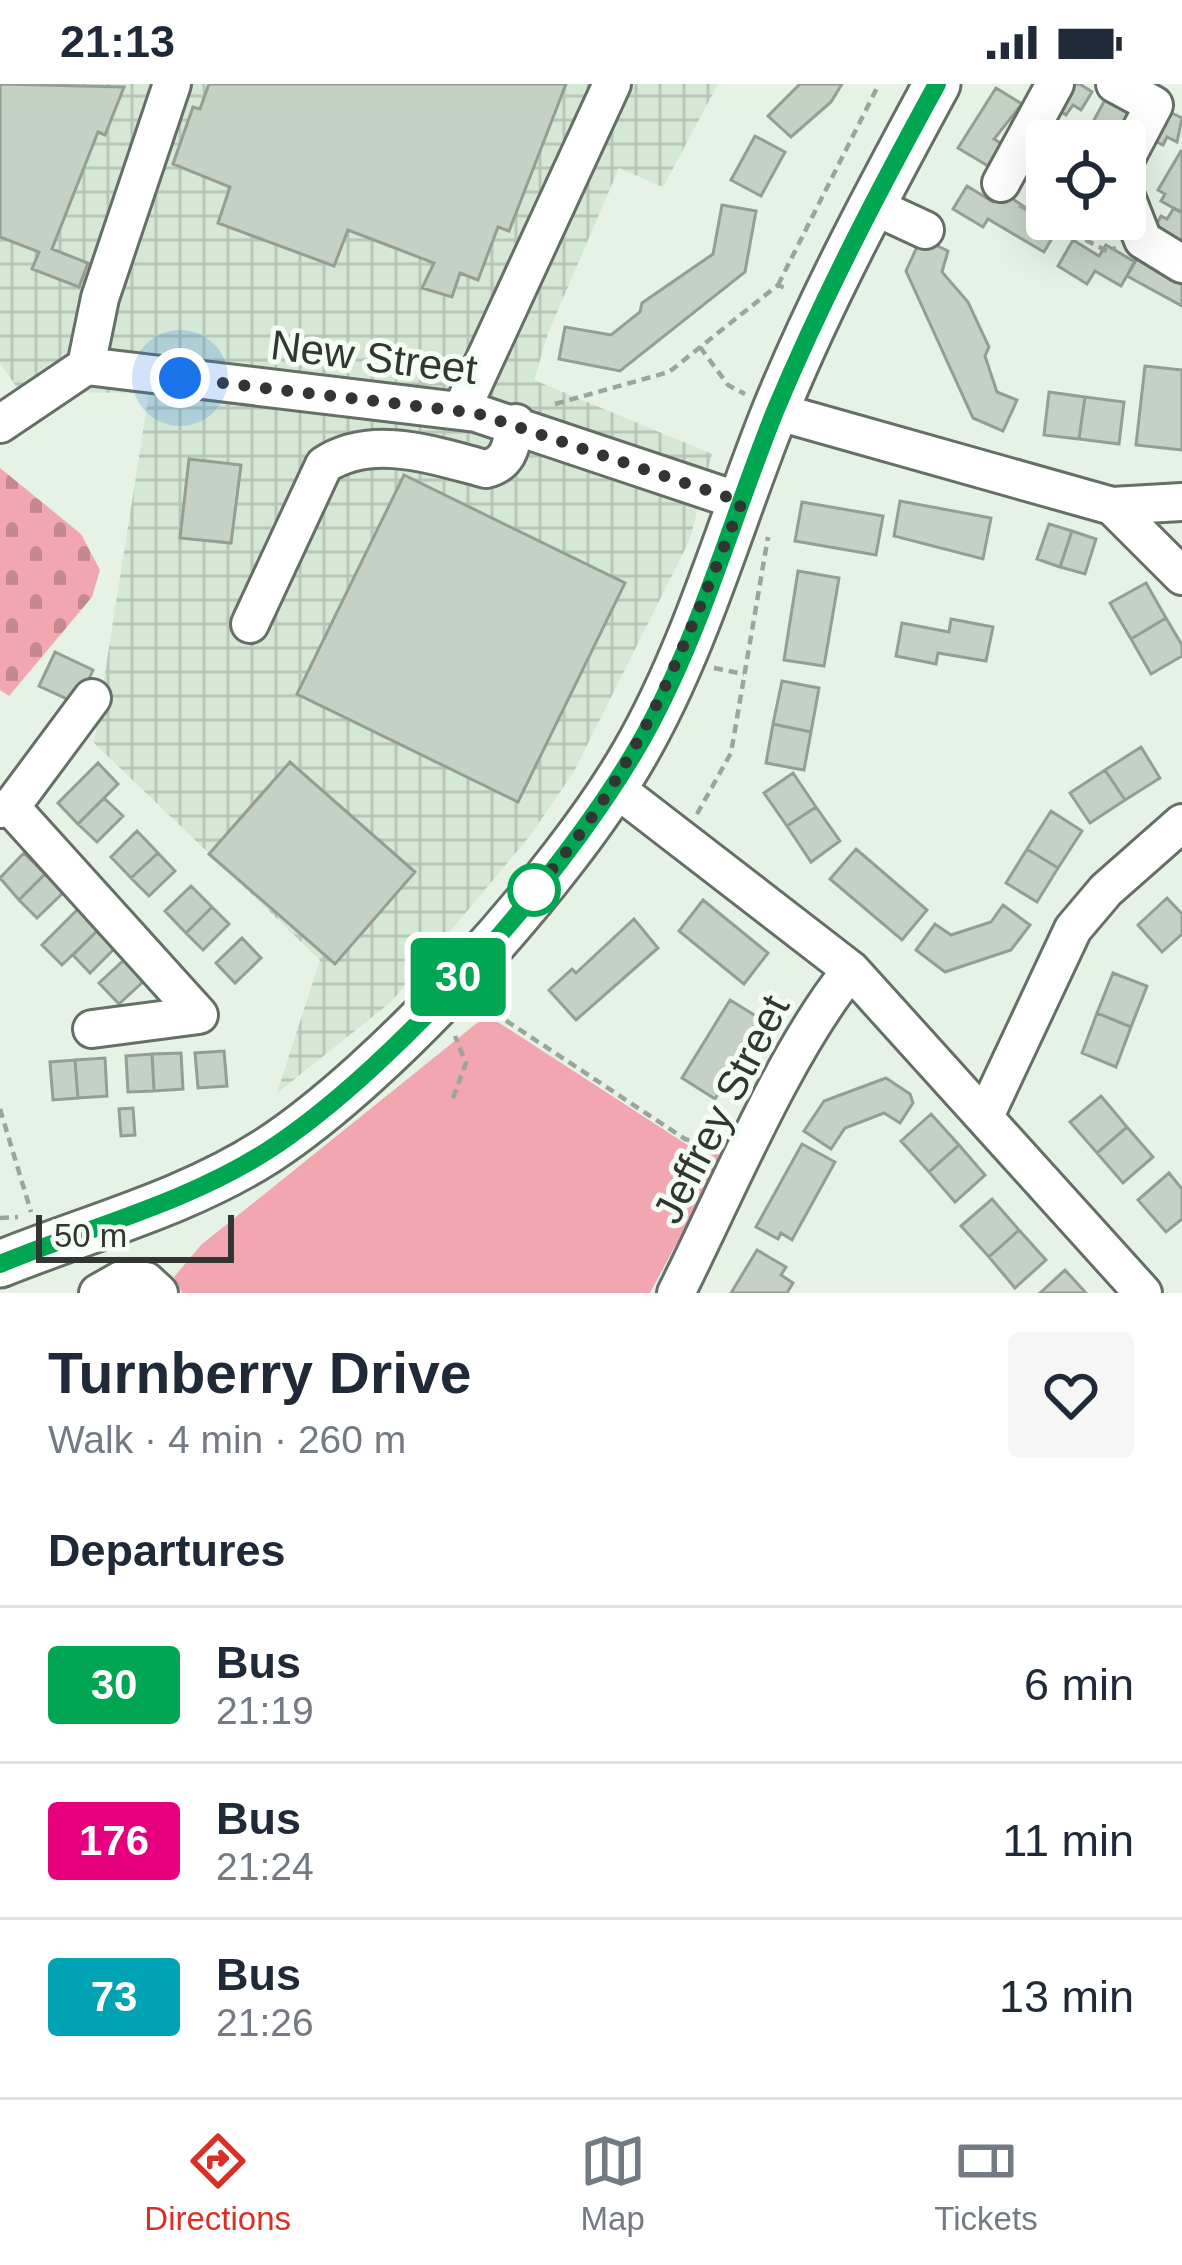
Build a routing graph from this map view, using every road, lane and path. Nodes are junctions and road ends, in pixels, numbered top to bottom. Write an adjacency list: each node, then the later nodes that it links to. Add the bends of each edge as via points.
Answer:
1 (172, 84): 18 (street, via 100,298)
2 (612, 84): 20 (street)
3 (879, 84): 15 (path)
4 (937, 84): 9 (main road)
5 (1054, 84): 8 (street)
6 (1115, 84): 7 (street, via 1154,105)
7 (1146, 120)
8 (1001, 183): 10 (path, via 997,193)
9 (871, 206): 11 (street); 21 (main road)
10 (1026, 208)
11 (925, 230)
12 (1088, 240): 13 (path, via 1107,250)
13 (1143, 240): 14 (street)
14 (1182, 264)
15 (778, 285): 16 (path); 17 (path)
16 (794, 292)
17 (700, 347): 19 (path, via 668,372); 21 (path, via 728,385)
18 (86, 366): 20 (street, New Street); 23 (street)
19 (555, 404)
20 (460, 411): 22 (street, New Street)
21 (776, 411): 25 (street); 26 (main road)
22 (516, 423): 26 (street, New Street); 28 (street, via 510,454 486,469 399,448 340,454 324,465)
23 (0, 424)
24 (1182, 502): 25 (street)
25 (1112, 506): 27 (street)
26 (755, 517): 30 (path); 32 (main road)
27 (1182, 576)
28 (250, 624)
29 (709, 667): 30 (path)
30 (745, 674): 35 (path, via 731,753)
31 (92, 698): 33 (street)
32 (614, 787): 35 (street); 46 (main road, via 484,949 339,1095 269,1150 202,1188)
33 (6, 808): 39 (street, via 199,1015)
34 (1182, 823): 42 (street, via 1073,929)
35 (683, 838): 36 (street)
36 (851, 970): 42 (street); 43 (street, Jeffrey Street)
37 (477, 1001): 43 (path, via 685,1139)
38 (448, 1027): 40 (path, via 466,1063)
39 (92, 1029)
40 (453, 1098)
41 (0, 1108): 44 (path, via 32,1215)
42 (986, 1114): 51 (street)
43 (749, 1149): 50 (street, Jeffrey Street)
44 (0, 1218)
45 (0, 1238): 46 (main road)
46 (63, 1239): 47 (main road)
47 (0, 1264)
48 (152, 1287): 49 (street, via 122,1280)
49 (98, 1293)
50 (676, 1293)
51 (1143, 1293)

